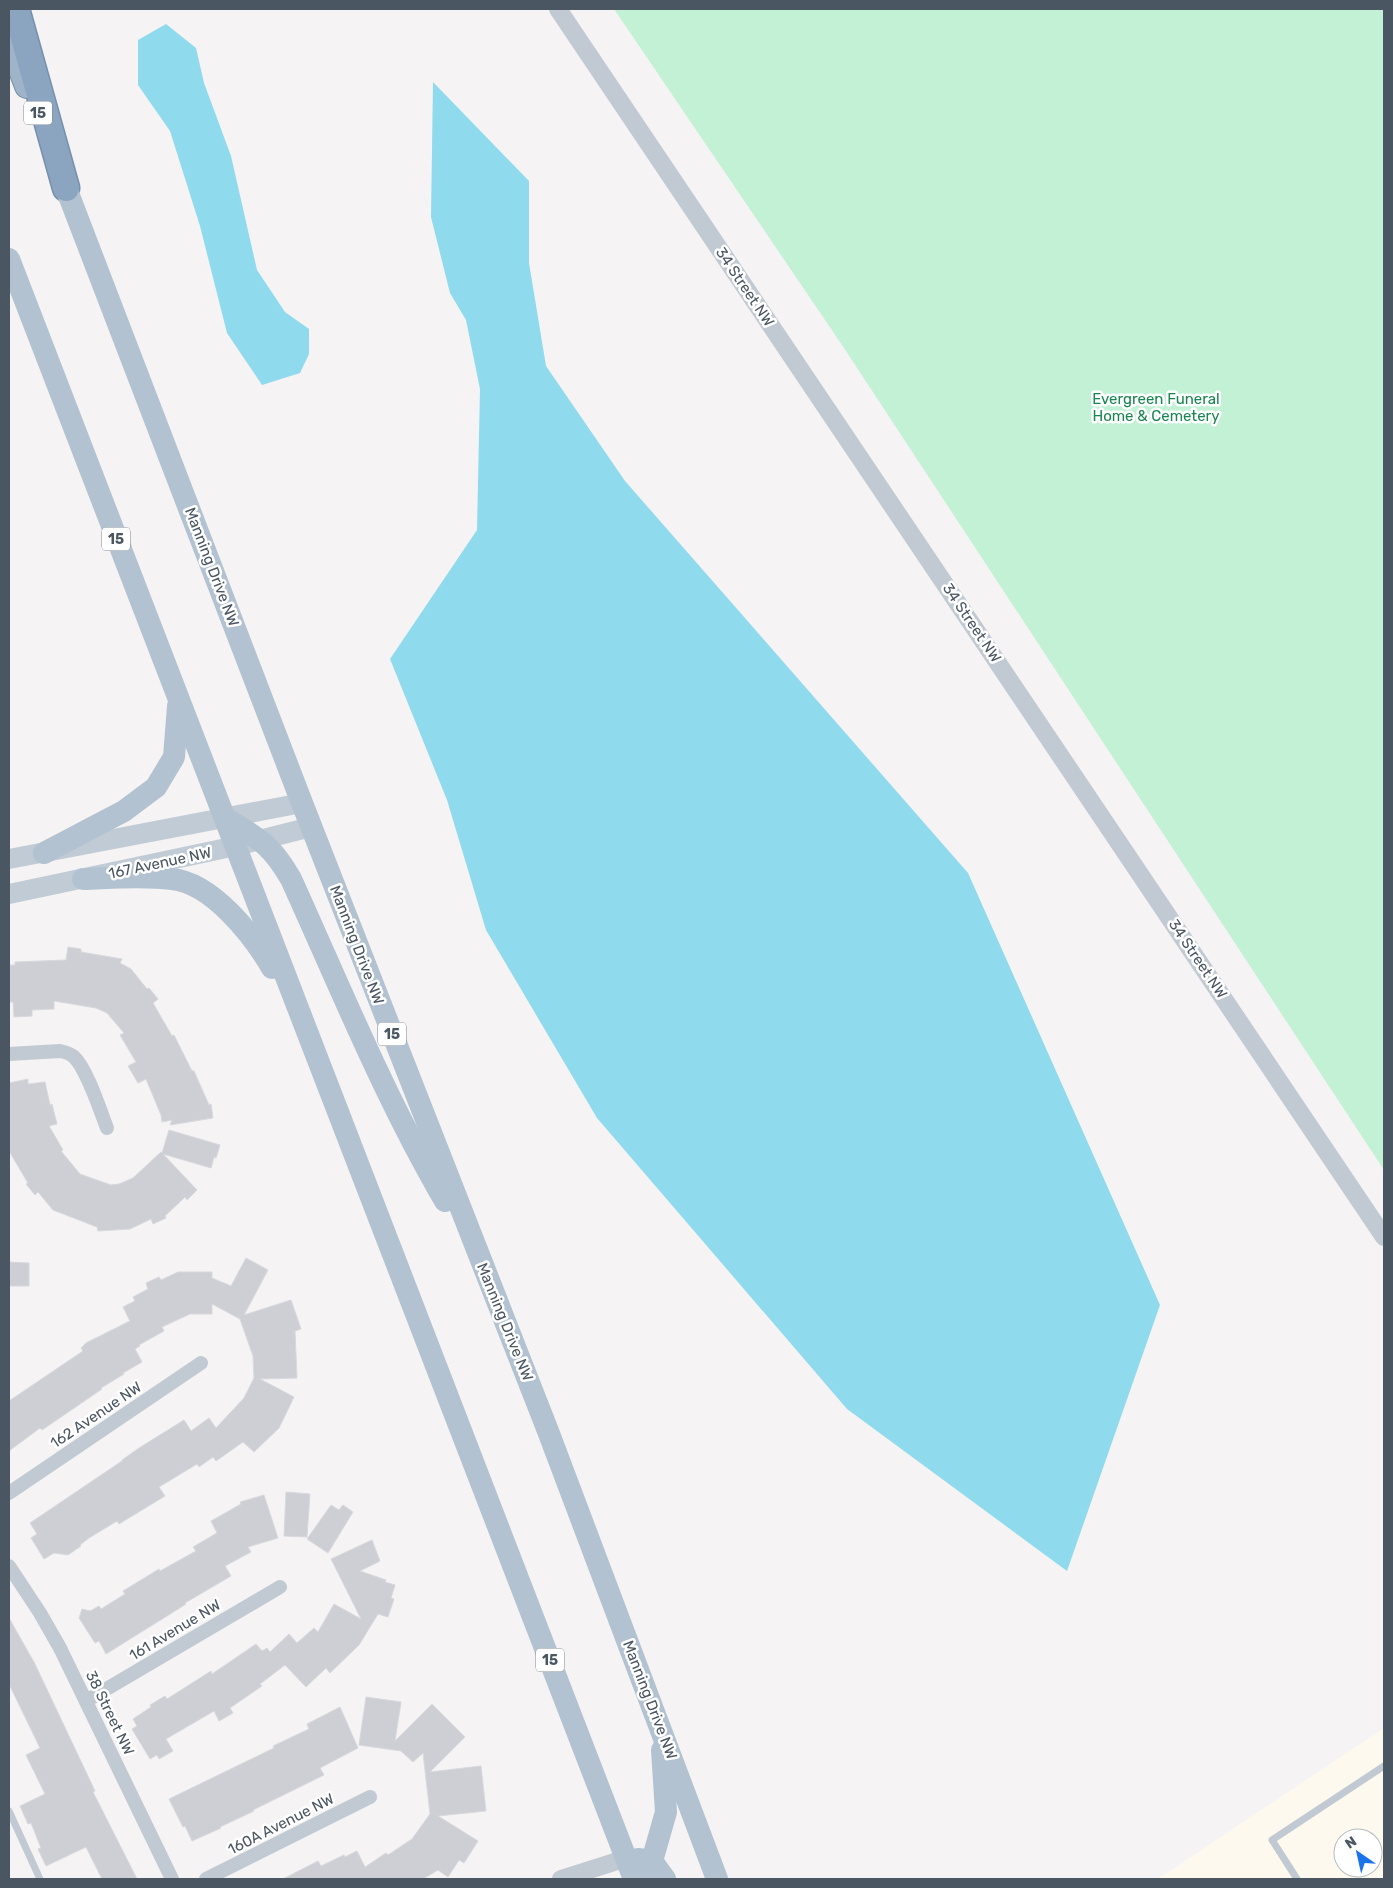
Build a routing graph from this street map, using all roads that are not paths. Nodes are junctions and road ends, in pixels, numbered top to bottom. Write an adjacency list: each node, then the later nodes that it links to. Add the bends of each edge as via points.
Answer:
1 (16, 9): 4 (highway)
2 (558, 9): 19 (street, 34 Street NW)
3 (9, 39): 4 (highway, Manning Drive NW / 15)
4 (66, 188): 7 (main road, Manning Drive NW / 15)
5 (9, 259): 6 (main road, 15)
6 (179, 700): 8 (main road, 15); 12 (main road, via 174,757 156,787 124,811)
7 (302, 803): 8 (main road, 167 Avenue NW); 9 (main road, Manning Drive NW / 15)
8 (225, 818): 10 (main road); 11 (main road); 12 (main road, 167 Avenue NW)
9 (311, 827): 10 (main road, 167 Avenue NW); 20 (main road, Manning Drive NW / 15)
10 (262, 840): 11 (main road, 167 Avenue NW); 20 (main road, via 281,860 291,879 420,1157)
11 (236, 846): 14 (main road, 167 Avenue NW); 16 (main road)
12 (44, 853): 13 (main road, 167 Avenue NW)
13 (9, 859)
14 (83, 879): 15 (main road, 167 Avenue NW); 16 (main road, via 172,878 190,883 225,909 259,946)
15 (9, 894)
16 (302, 1019): 30 (main road, 15)
17 (9, 1054): 18 (street, via 48,1050 75,1057)
18 (107, 1128)
19 (1384, 1237)
20 (480, 1261): 26 (main road, Manning Drive NW / 15)
21 (201, 1363): 22 (street, 162 Avenue NW)
22 (9, 1494)
23 (9, 1566): 25 (street, 38 Street NW, via 60,1648)
24 (280, 1587): 25 (street, 161 Avenue NW)
25 (86, 1701): 33 (street, 38 Street NW)
26 (661, 1729): 31 (main road, via 666,1812); 38 (main road, Manning Drive NW / 15)
27 (1384, 1766): 39 (lane, via 1272,1840)
28 (370, 1797): 34 (street, 160A Avenue NW)
29 (9, 1811): 32 (lane)
30 (627, 1858): 31 (main road); 35 (street); 36 (main road)
31 (646, 1870): 37 (main road)
32 (40, 1879)
33 (172, 1879)
34 (206, 1879)
35 (560, 1879)
36 (634, 1879)
37 (665, 1879)
38 (717, 1879)
39 (1298, 1879)

